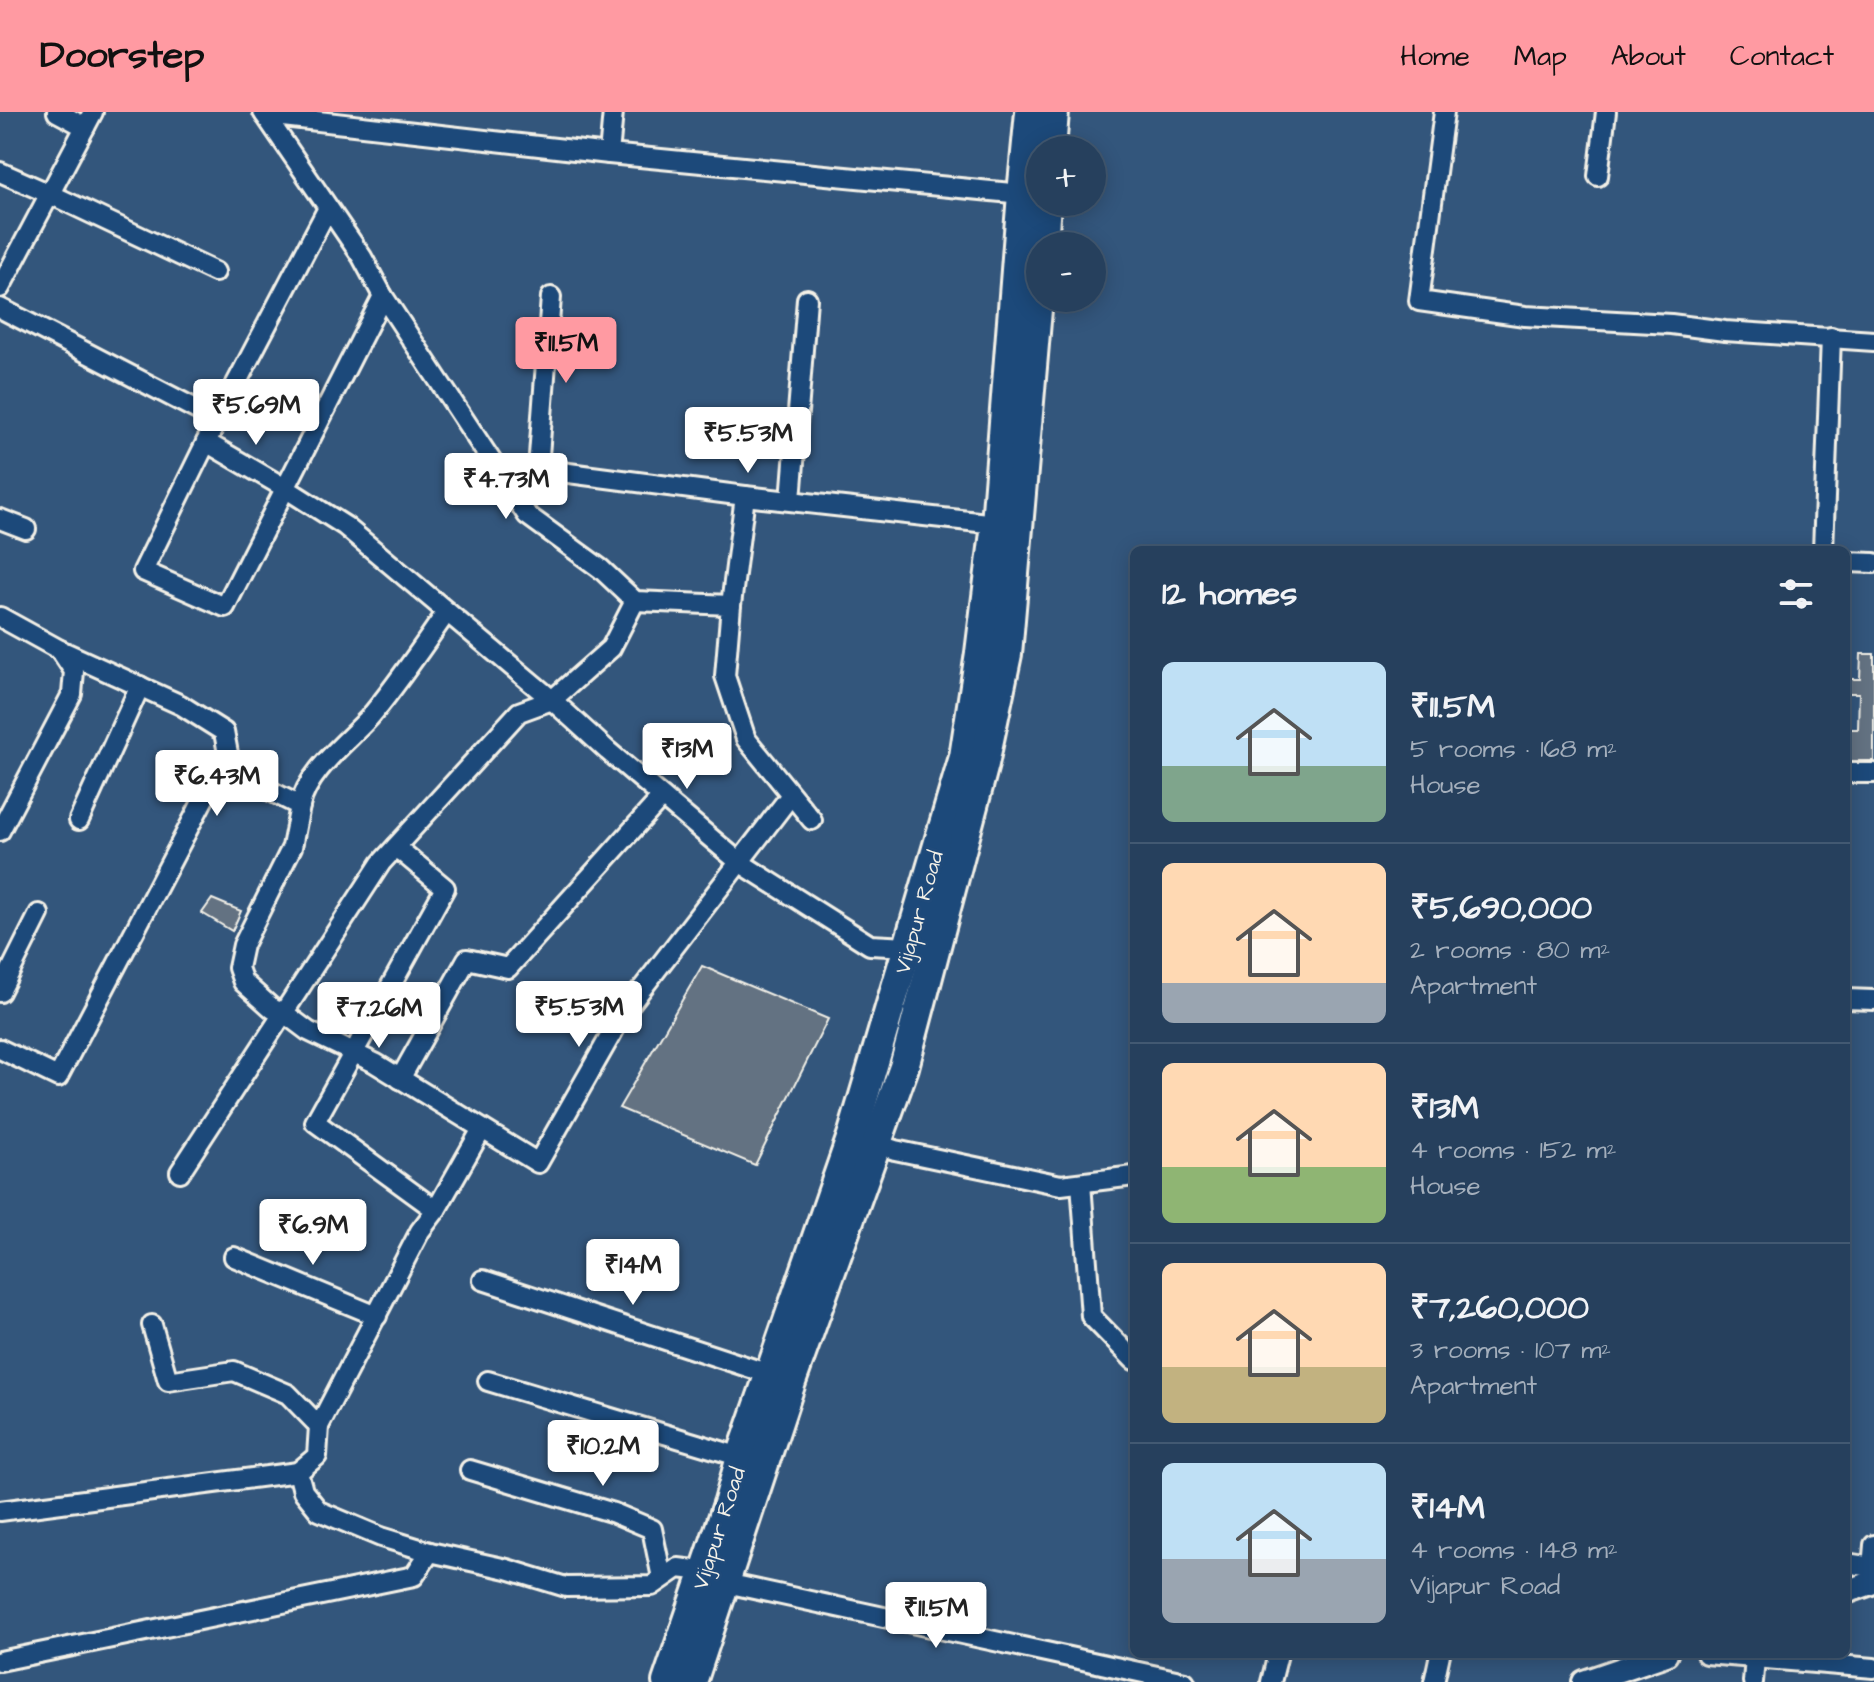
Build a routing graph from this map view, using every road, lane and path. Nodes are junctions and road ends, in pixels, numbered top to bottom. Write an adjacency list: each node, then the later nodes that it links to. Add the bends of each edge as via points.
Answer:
1 (57, 112): 10 (street)
2 (402, 112): 11 (street)
3 (613, 112): 14 (street)
4 (1030, 112): 12 (main road, Vijapur Road)
5 (1054, 112): 13 (main road)
6 (1444, 112): 28 (street, via 1419,301 1525,316)
7 (1606, 112): 16 (street)
8 (264, 113): 9 (street); 19 (street)
9 (344, 117): 11 (street)
10 (89, 120): 17 (street)
11 (401, 131): 14 (street)
12 (1031, 136)
13 (1052, 136)
14 (609, 154): 18 (street)
15 (0, 172): 17 (street)
16 (1598, 176)
17 (50, 194): 21 (street); 22 (street)
18 (1026, 197)
19 (328, 208): 23 (street); 30 (street)
20 (1032, 216): 38 (main road, Vijapur Road)
21 (215, 272)
22 (0, 288)
23 (383, 296): 32 (street); 34 (street)
24 (551, 297): 33 (street)
25 (807, 299): 36 (street)
26 (0, 308): 30 (street)
27 (1037, 312): 71 (main road, Vijapur Road, via 1007,654 984,764 904,1067)
28 (1831, 337): 29 (street); 40 (street)
29 (1874, 341)
30 (217, 420): 31 (street)
31 (206, 442): 34 (street); 34 (street, via 143,571 225,607)
32 (497, 469): 33 (street); 43 (street, via 527,515)
33 (538, 469): 35 (street)
34 (285, 488): 45 (street, via 345,526)
35 (745, 496): 36 (street); 44 (street)
36 (791, 500): 38 (street)
37 (0, 519): 39 (street)
38 (996, 524): 62 (main road, Vijapur Road, via 964,757)
39 (26, 529)
40 (1823, 546)
41 (1850, 562): 42 (street)
42 (1874, 563)
43 (635, 601): 44 (street); 49 (street, via 611,648)
44 (731, 605): 53 (street, via 725,676 746,739)
45 (447, 612): 49 (street); 55 (street, via 370,717 311,779)
46 (0, 617): 47 (street)
47 (60, 650): 48 (street); 58 (street, via 74,671 72,694)
48 (140, 686): 50 (street, via 224,732 229,759); 56 (street)
49 (552, 700): 54 (street); 59 (street, via 519,712)
50 (221, 766): 55 (street); 67 (street, via 58,1077)
51 (1850, 773): 52 (street)
52 (1874, 773)
53 (791, 795): 57 (street); 60 (street)
54 (662, 797): 60 (street); 69 (street, via 508,968 467,959)
55 (300, 806): 66 (street, via 292,847 243,945 238,968 243,982)
56 (79, 820)
57 (812, 820)
58 (0, 831)
59 (396, 847): 66 (street); 68 (street, via 445,888)
60 (739, 862): 62 (street, via 870,945); 70 (street, via 624,1012 538,1163)
61 (39, 914): 63 (street)
62 (908, 947): 81 (main road, Vijapur Road, via 853,1133)
63 (0, 992)
64 (1850, 999): 65 (street)
65 (1874, 1000)
66 (284, 1013): 68 (street); 72 (street)
67 (0, 1049)
68 (354, 1053): 69 (street); 75 (street, via 315,1122)
69 (400, 1079): 70 (street)
70 (482, 1129): 75 (street)
71 (877, 1144): 74 (street, via 1061,1185); 91 (main road, Vijapur Road)
72 (180, 1172)
73 (1130, 1177): 74 (street)
74 (1081, 1183): 80 (street, via 1091,1316)
75 (436, 1210): 78 (street)
76 (234, 1257): 78 (street)
77 (483, 1280): 81 (street)
78 (377, 1316): 83 (street)
79 (152, 1325): 83 (street, via 168,1381 234,1371 288,1394)
80 (1130, 1356)
81 (769, 1374): 84 (main road, Vijapur Road)
82 (488, 1381): 84 (street)
83 (319, 1426): 86 (street, via 317,1456)
84 (741, 1457): 91 (main road, Vijapur Road)
85 (470, 1470): 92 (street, via 652,1529)
86 (298, 1472): 87 (street); 89 (street, via 303,1491 319,1511)
87 (0, 1511)
88 (1874, 1545): 90 (street, via 1872,1567)
89 (430, 1552): 92 (street, via 566,1587 652,1586); 99 (street, via 414,1576)
90 (1850, 1564)
91 (715, 1577): 92 (street, via 678,1568); 102 (main road, Vijapur Road); 103 (main road, Vijapur Road); 104 (street)
92 (662, 1578)
93 (1874, 1582): 94 (street)
94 (1850, 1591)
95 (1277, 1658): 105 (street)
96 (1439, 1658): 106 (street)
97 (1646, 1658): 107 (street)
98 (1755, 1658): 100 (street); 108 (street)
99 (0, 1661)
100 (1813, 1663): 101 (street); 109 (street)
101 (1874, 1668)
102 (667, 1682)
103 (692, 1682)
104 (1185, 1682)
105 (1271, 1682)
106 (1434, 1682)
107 (1584, 1682)
108 (1753, 1682)
109 (1811, 1682)

